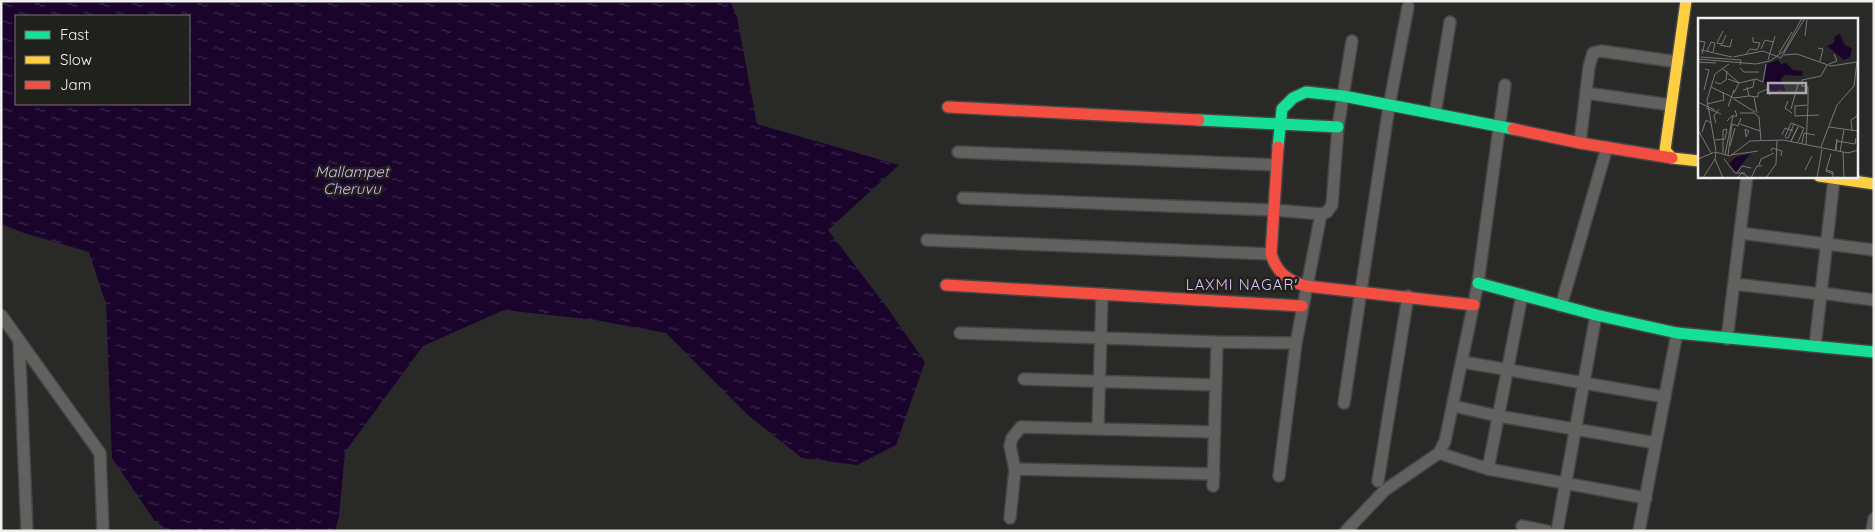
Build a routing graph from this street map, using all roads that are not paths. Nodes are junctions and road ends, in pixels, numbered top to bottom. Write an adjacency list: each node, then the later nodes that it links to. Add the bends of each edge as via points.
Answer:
1 (1686, 1): 5 (street)
2 (1408, 7): 10 (street)
3 (1450, 22): 12 (street)
4 (1352, 41): 8 (street)
5 (1678, 62): 7 (street, via 1601,50 1594,53); 9 (street)
6 (1505, 85): 14 (street)
7 (1586, 93): 9 (street); 16 (street)
8 (1343, 96): 10 (street); 13 (street, via 1306,92 1293,98 1282,109); 15 (street)
9 (1671, 105): 19 (street, via 1666,150)
10 (1389, 106): 12 (street); 38 (street)
11 (948, 107): 13 (street)
12 (1435, 114): 14 (street)
13 (1279, 124): 15 (street); 21 (street)
14 (1500, 126): 16 (street); 34 (street)
15 (1338, 127): 28 (street, via 1332,204)
16 (1580, 143): 17 (street)
17 (1607, 147): 19 (street); 46 (street)
18 (958, 152): 21 (street)
19 (1672, 158): 20 (street)
20 (1698, 160)
21 (1276, 165): 27 (street)
22 (1747, 178): 29 (street)
23 (1829, 178): 24 (street)
24 (1834, 179): 25 (street); 31 (street)
25 (1874, 184)
26 (963, 198): 27 (street)
27 (1274, 210): 28 (street); 33 (street)
28 (1321, 214): 37 (street)
29 (1740, 233): 31 (street); 35 (street)
30 (927, 240): 33 (street)
31 (1827, 244): 32 (street); 39 (street)
32 (1874, 250)
33 (1271, 254): 37 (street, via 1280,274 1287,280)
34 (1478, 283): 41 (street); 44 (street)
35 (1734, 284): 39 (street); 52 (street)
36 (946, 285): 40 (street)
37 (1306, 286): 38 (street); 45 (street)
38 (1361, 291): 42 (street); 65 (street)
39 (1821, 293): 43 (street); 56 (street)
40 (1102, 294): 45 (street); 51 (street)
41 (1522, 295): 46 (street); 59 (street)
42 (1408, 296): 44 (street); 77 (street)
43 (1874, 300)
44 (1474, 305): 58 (street)
45 (1302, 306): 55 (street)
46 (1561, 306): 48 (street)
47 (1, 315): 53 (street)
48 (1596, 315): 50 (street); 62 (street)
49 (960, 333): 51 (street)
50 (1678, 333): 52 (street); 64 (street)
51 (1100, 338): 54 (street); 61 (street)
52 (1727, 338): 56 (street)
53 (19, 340): 84 (street); 85 (street, via 100,453)
54 (1217, 342): 55 (street); 63 (street)
55 (1296, 343): 76 (street)
56 (1815, 346): 57 (street)
57 (1874, 352)
58 (1463, 362): 59 (street); 66 (street)
59 (1507, 370): 62 (street); 67 (street)
60 (1024, 379): 61 (street)
61 (1099, 381): 63 (street); 68 (street)
62 (1584, 383): 64 (street); 69 (street)
63 (1216, 385): 70 (street)
64 (1665, 397): 71 (street)
65 (1344, 403)
66 (1453, 406): 67 (street); 72 (street, via 1445,442)
67 (1498, 416): 69 (street); 74 (street)
68 (1098, 428): 70 (street); 73 (street, via 1021,426 1010,446)
69 (1575, 430): 71 (street); 78 (street)
70 (1215, 432): 75 (street)
71 (1656, 443): 80 (street)
72 (1439, 453): 74 (street); 86 (street, via 1385,490)
73 (1015, 469): 75 (street); 81 (street)
74 (1488, 469): 78 (street)
75 (1214, 474): 79 (street)
76 (1279, 476)
77 (1378, 481)
78 (1566, 484): 80 (street); 88 (street)
79 (1213, 486)
80 (1646, 498): 89 (street)
81 (1010, 518)
82 (1874, 519): 90 (street)
83 (1522, 526): 87 (street)
84 (27, 531)
85 (103, 531)
86 (1346, 531)
87 (1548, 531)
88 (1557, 531)
89 (1639, 531)
90 (1872, 531)

